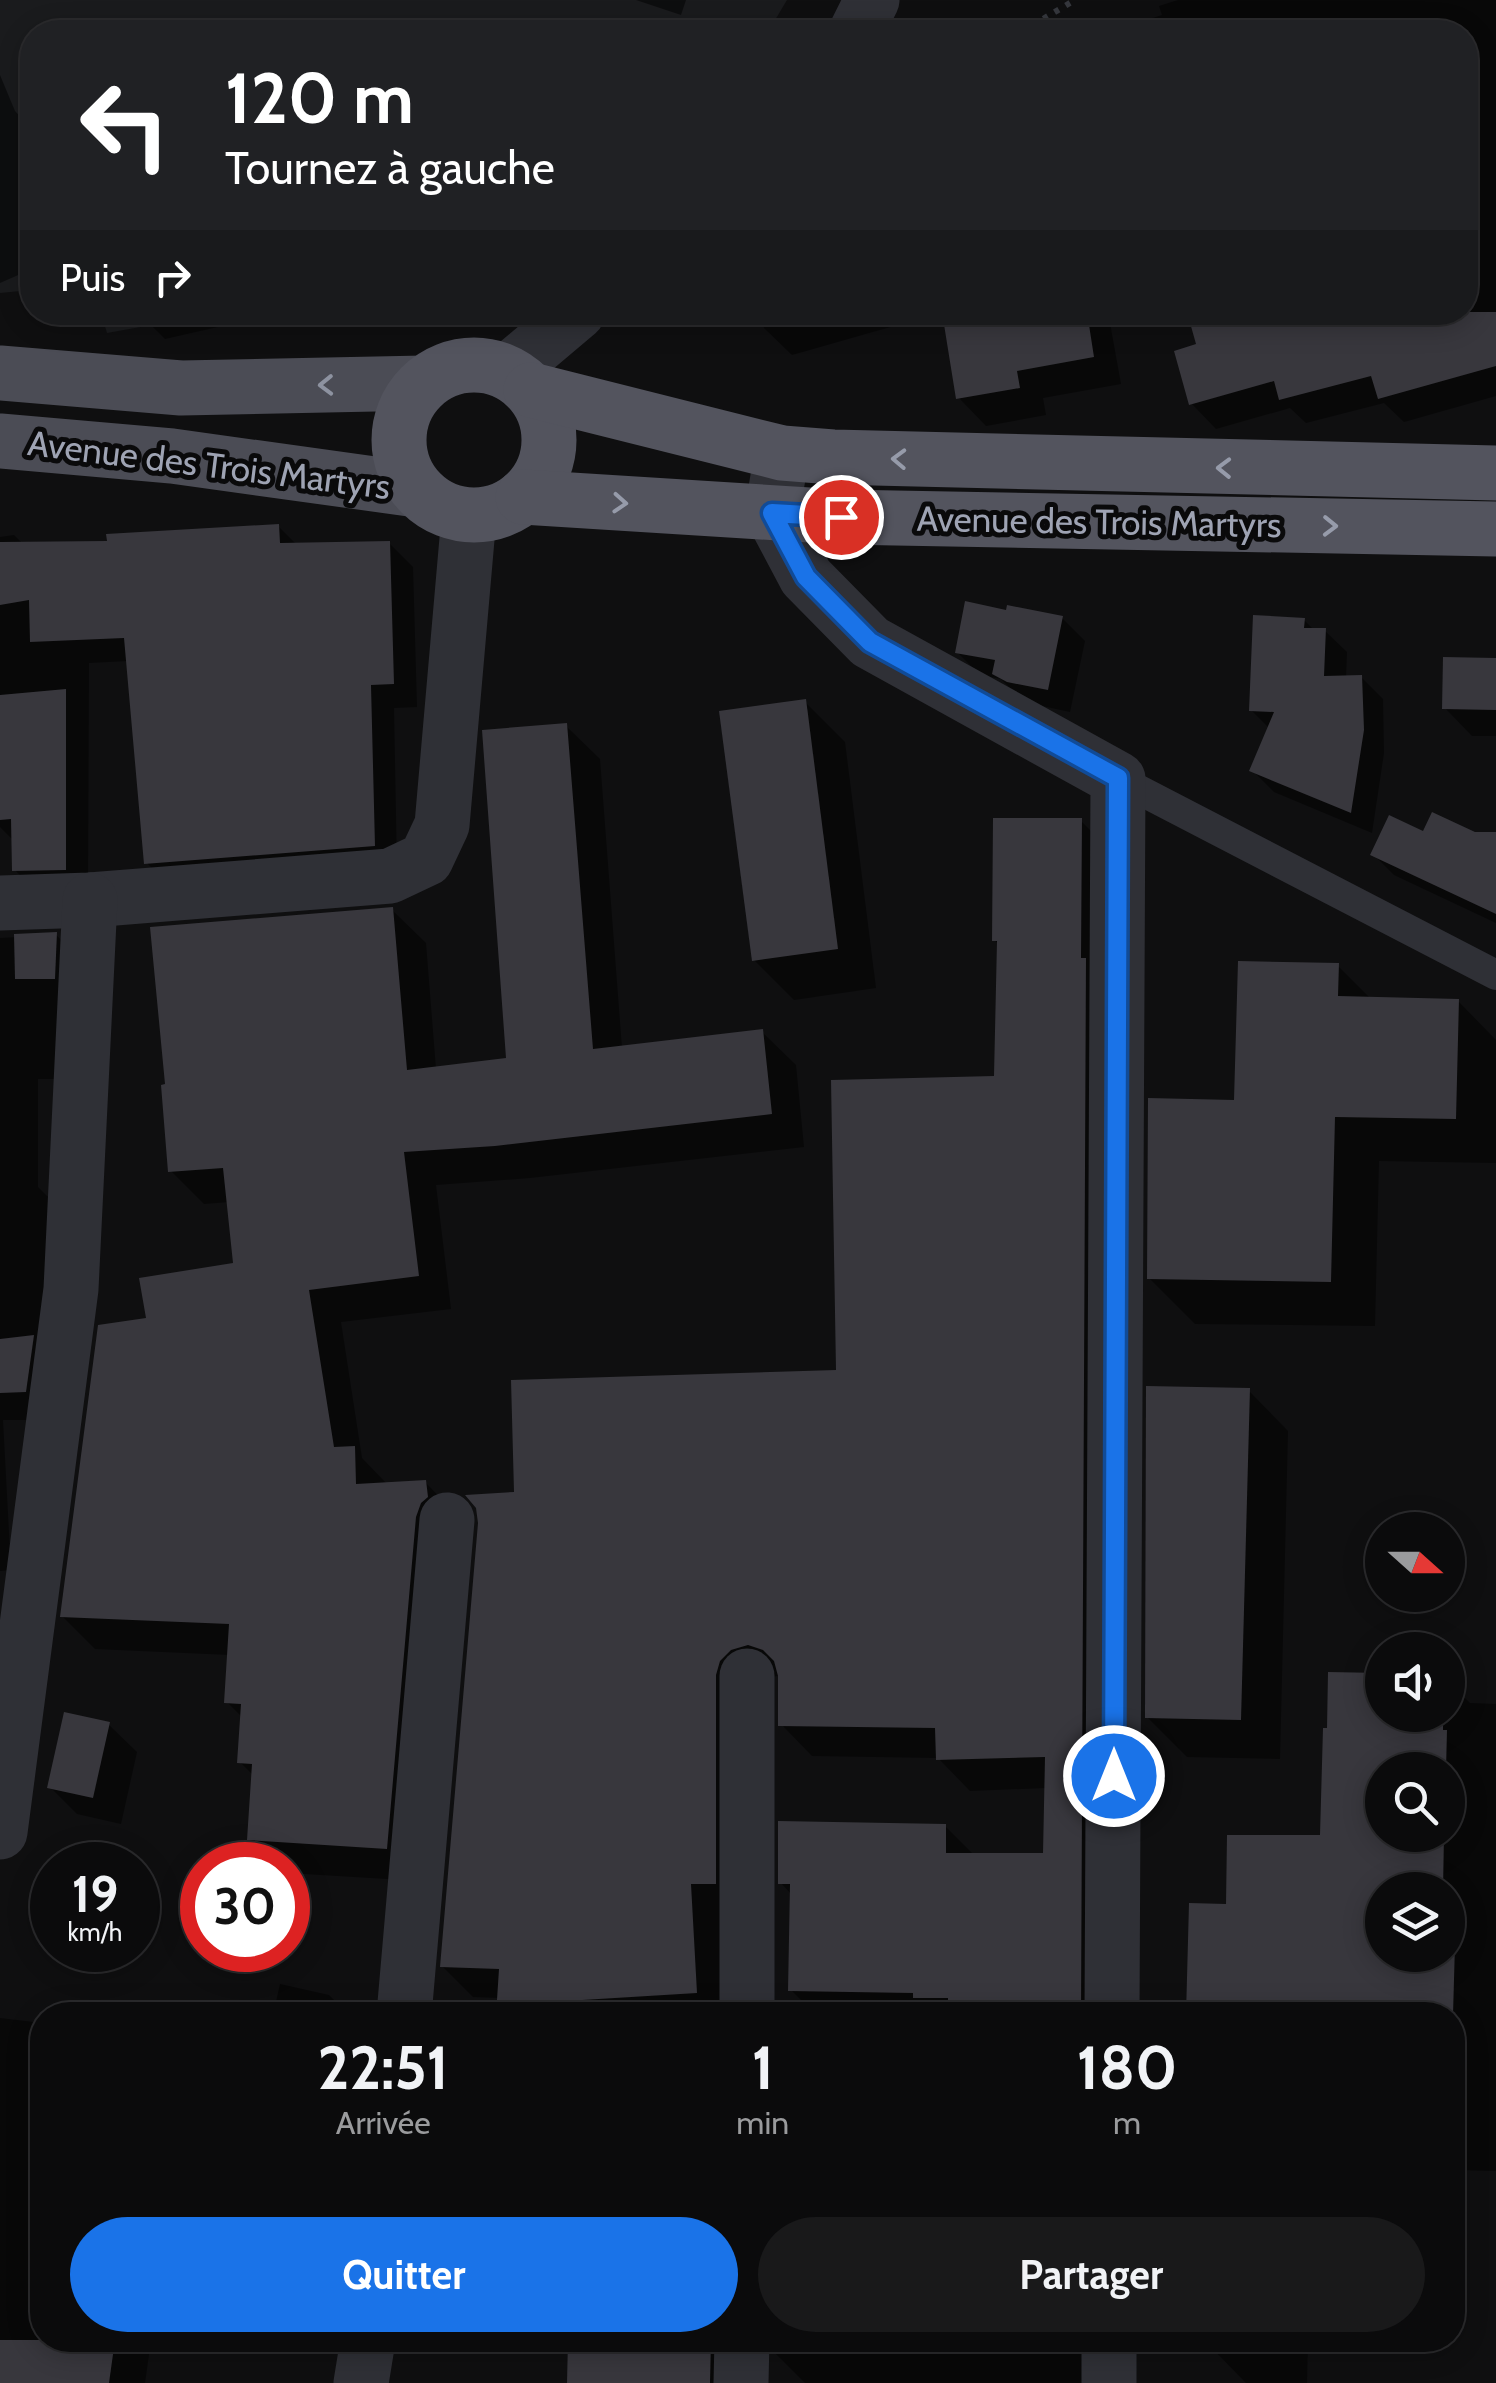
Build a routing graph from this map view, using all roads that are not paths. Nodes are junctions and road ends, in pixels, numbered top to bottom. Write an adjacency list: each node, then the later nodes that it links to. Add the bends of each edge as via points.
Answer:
1 (567, 325): 3 (street)
2 (0, 373): 4 (main road, Avenue des Trois Martyrs, one-way to 2, via 181,388)
3 (519, 381): 4 (highway, via 479,364 449,368); 6 (highway, Avenue des Trois Martyrs); 9 (highway, via 546,415 549,445 541,474)
4 (424, 384): 8 (highway, via 406,406 399,435 402,465)
5 (0, 440): 8 (main road, Avenue des Trois Martyrs)
6 (782, 453): 7 (highway, Avenue des Trois Martyrs, one-way to 6); 10 (street)
7 (1496, 473)
8 (417, 490): 11 (highway, via 440,508)
9 (523, 497): 10 (highway, Avenue des Trois Martyrs, one-way to 10); 11 (highway, via 498,512)
10 (772, 513): 12 (highway, Avenue des Trois Martyrs, one-way to 12); 13 (street, via 806,577 870,642)
11 (469, 516): 14 (street, via 442,824 426,859 390,876)
12 (1496, 529)
13 (1118, 778): 16 (lane); 22 (street)
14 (90, 900): 15 (street); 19 (street, via 71,1288)
15 (0, 903)
16 (1496, 975)
17 (447, 1520): 20 (street)
18 (747, 1676): 21 (street)
19 (0, 1832)
20 (405, 2002)
21 (748, 2002)
22 (1112, 2002)
23 (366, 2352): 26 (street)
24 (742, 2352): 27 (street)
25 (1109, 2352): 28 (street)
26 (361, 2383)
27 (741, 2383)
28 (1109, 2383)

